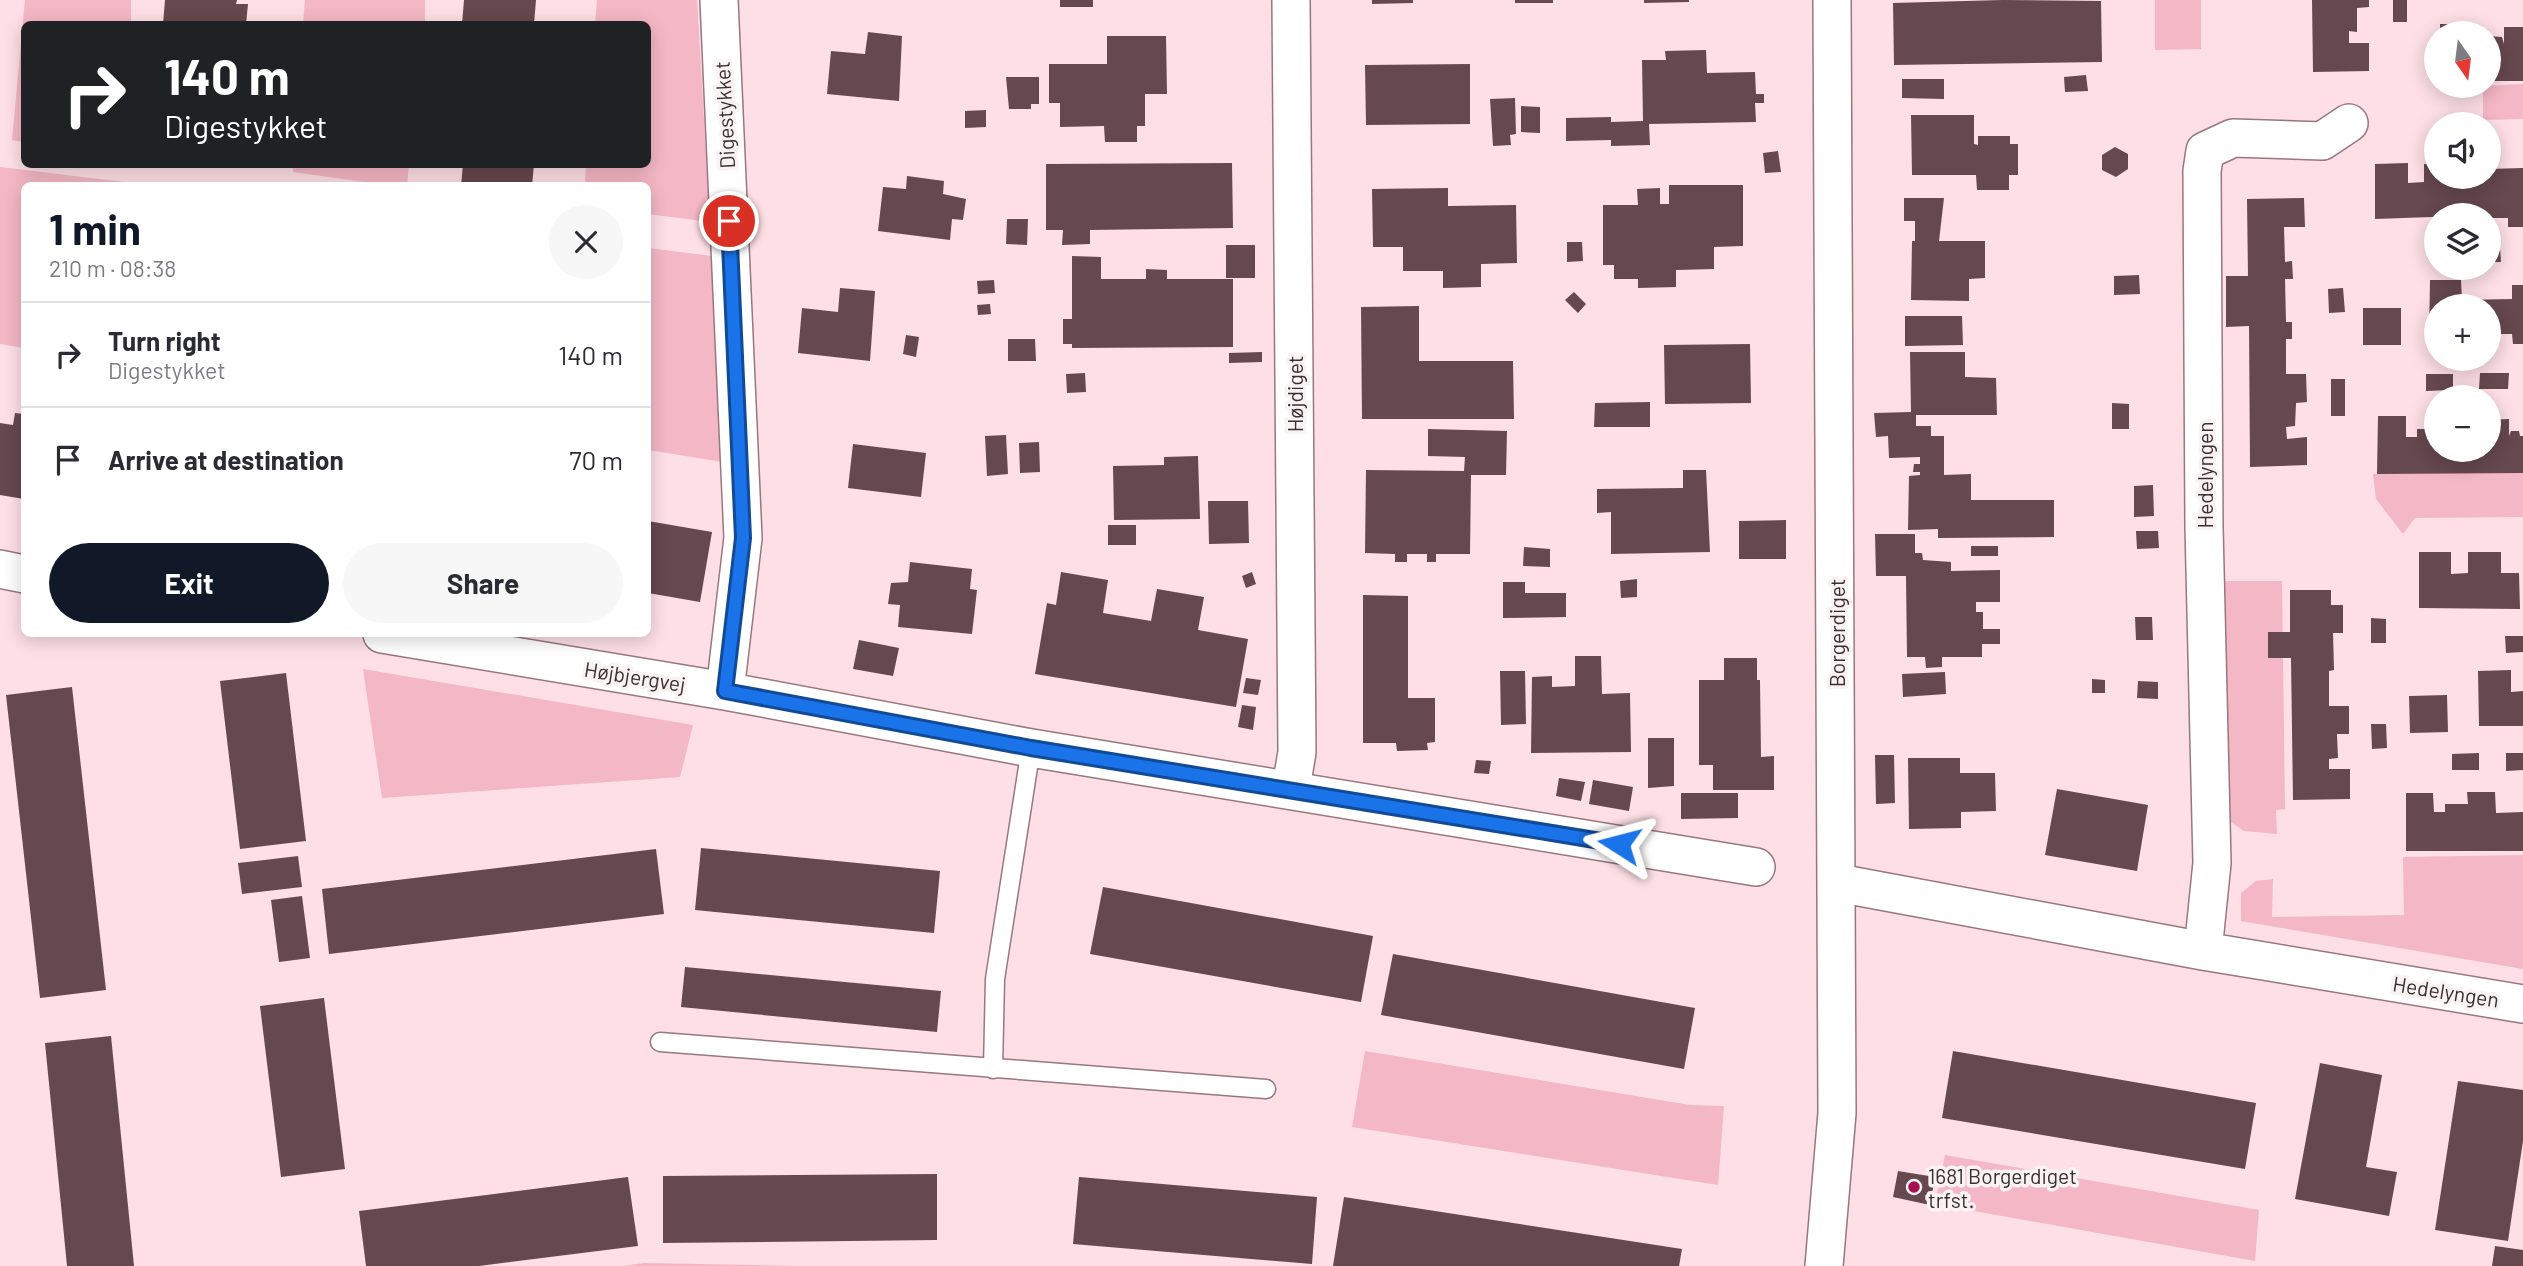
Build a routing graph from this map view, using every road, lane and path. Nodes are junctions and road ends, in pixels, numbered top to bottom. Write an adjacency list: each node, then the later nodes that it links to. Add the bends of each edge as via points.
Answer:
1 (719, 0): 8 (street, Digestykket, via 743,538)
2 (1291, 0): 10 (street, Højdiget, via 1297,752)
3 (1832, 0): 12 (street, Borgerdiget)
4 (2349, 122): 13 (street, Hedelyngen, via 2322,141 2233,138 2205,151 2204,513 2212,863)
5 (0, 569): 6 (street)
6 (21, 572)
7 (400, 637): 8 (street, Højbjergvej)
8 (725, 691): 9 (street, Højbjergvej)
9 (1031, 748): 10 (street, Højbjergvej); 16 (lane, via 995,979)
10 (1291, 788): 11 (street, Højbjergvej)
11 (1756, 867)
12 (1838, 883): 13 (street, Hedelyngen); 18 (street, Borgerdiget, via 1837,1113)
13 (2203, 951): 14 (street, Hedelyngen)
14 (2523, 1004)
15 (660, 1042): 16 (lane)
16 (993, 1069): 17 (lane)
17 (1266, 1089)
18 (1824, 1266)

